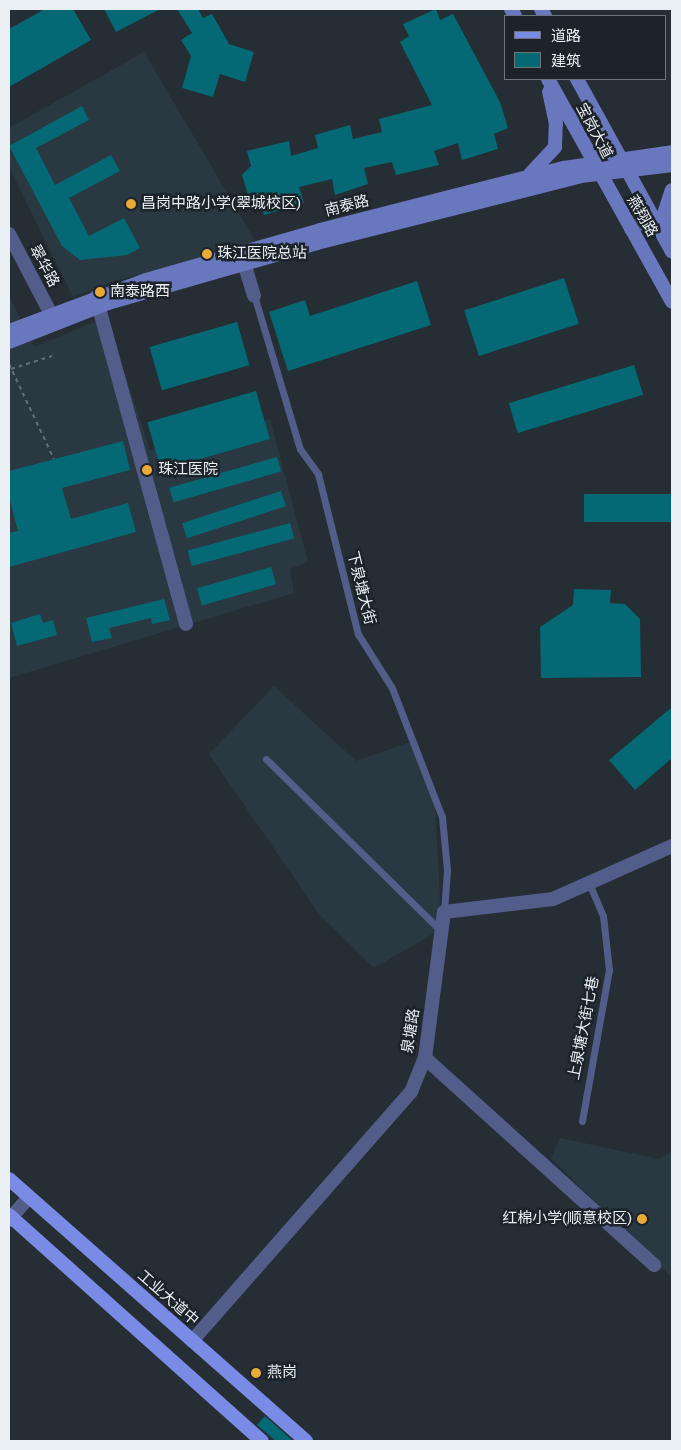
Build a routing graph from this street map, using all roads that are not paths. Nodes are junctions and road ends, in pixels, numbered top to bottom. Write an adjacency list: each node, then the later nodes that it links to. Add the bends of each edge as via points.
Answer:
1 (547, 80): 10 (main road, via 556,124 555,147 538,169)
2 (548, 80): 5 (main road, 宝岗大道)
3 (578, 80): 4 (main road, 宝岗大道)
4 (591, 106): 5 (street, via 584,118); 7 (main road, 宝岗大道)
5 (567, 116): 9 (main road, 宝岗大道)
6 (672, 152): 7 (main road, 南泰路)
7 (623, 164): 8 (main road, 南泰路); 9 (main road, 南泰路); 12 (main road, 燕翔路)
8 (672, 165)
9 (594, 167): 10 (main road, 南泰路); 13 (main road, 燕翔路); 16 (main road, 南泰路)
10 (523, 178): 18 (main road, 南泰路, via 320,230)
11 (672, 190): 15 (main road, via 664,214)
12 (653, 217): 13 (street); 15 (main road, 燕翔路)
13 (631, 229): 19 (main road, 燕翔路)
14 (9, 234): 20 (street, 翠华路)
15 (671, 249)
16 (244, 263): 17 (street); 18 (main road, 南泰路)
17 (254, 296): 27 (lane, 下泉塘大街, via 300,449 318,474 358,634 392,688 442,817 447,870)
18 (97, 301): 20 (main road, 南泰路); 22 (main road, 南泰路); 23 (street)
19 (672, 302)
20 (51, 314): 21 (main road, 南泰路)
21 (9, 331)
22 (9, 342)
23 (186, 624)
24 (266, 759): 28 (lane)
25 (672, 846): 26 (street)
26 (589, 883): 27 (street, via 553,899); 30 (lane, 上泉塘大街七巷, via 603,916 609,970)
27 (444, 912): 28 (street, 泉塘路)
28 (440, 930): 29 (street, 泉塘路)
29 (425, 1058): 34 (street); 35 (street, 泉塘路, via 410,1092)
30 (582, 1121)
31 (9, 1180): 32 (main road, 工业大道中)
32 (29, 1197): 33 (street); 35 (main road, 工业大道中)
33 (10, 1217): 36 (main road)
34 (654, 1265)
35 (192, 1341): 37 (main road, 工业大道中)
36 (262, 1441)
37 (306, 1441)

